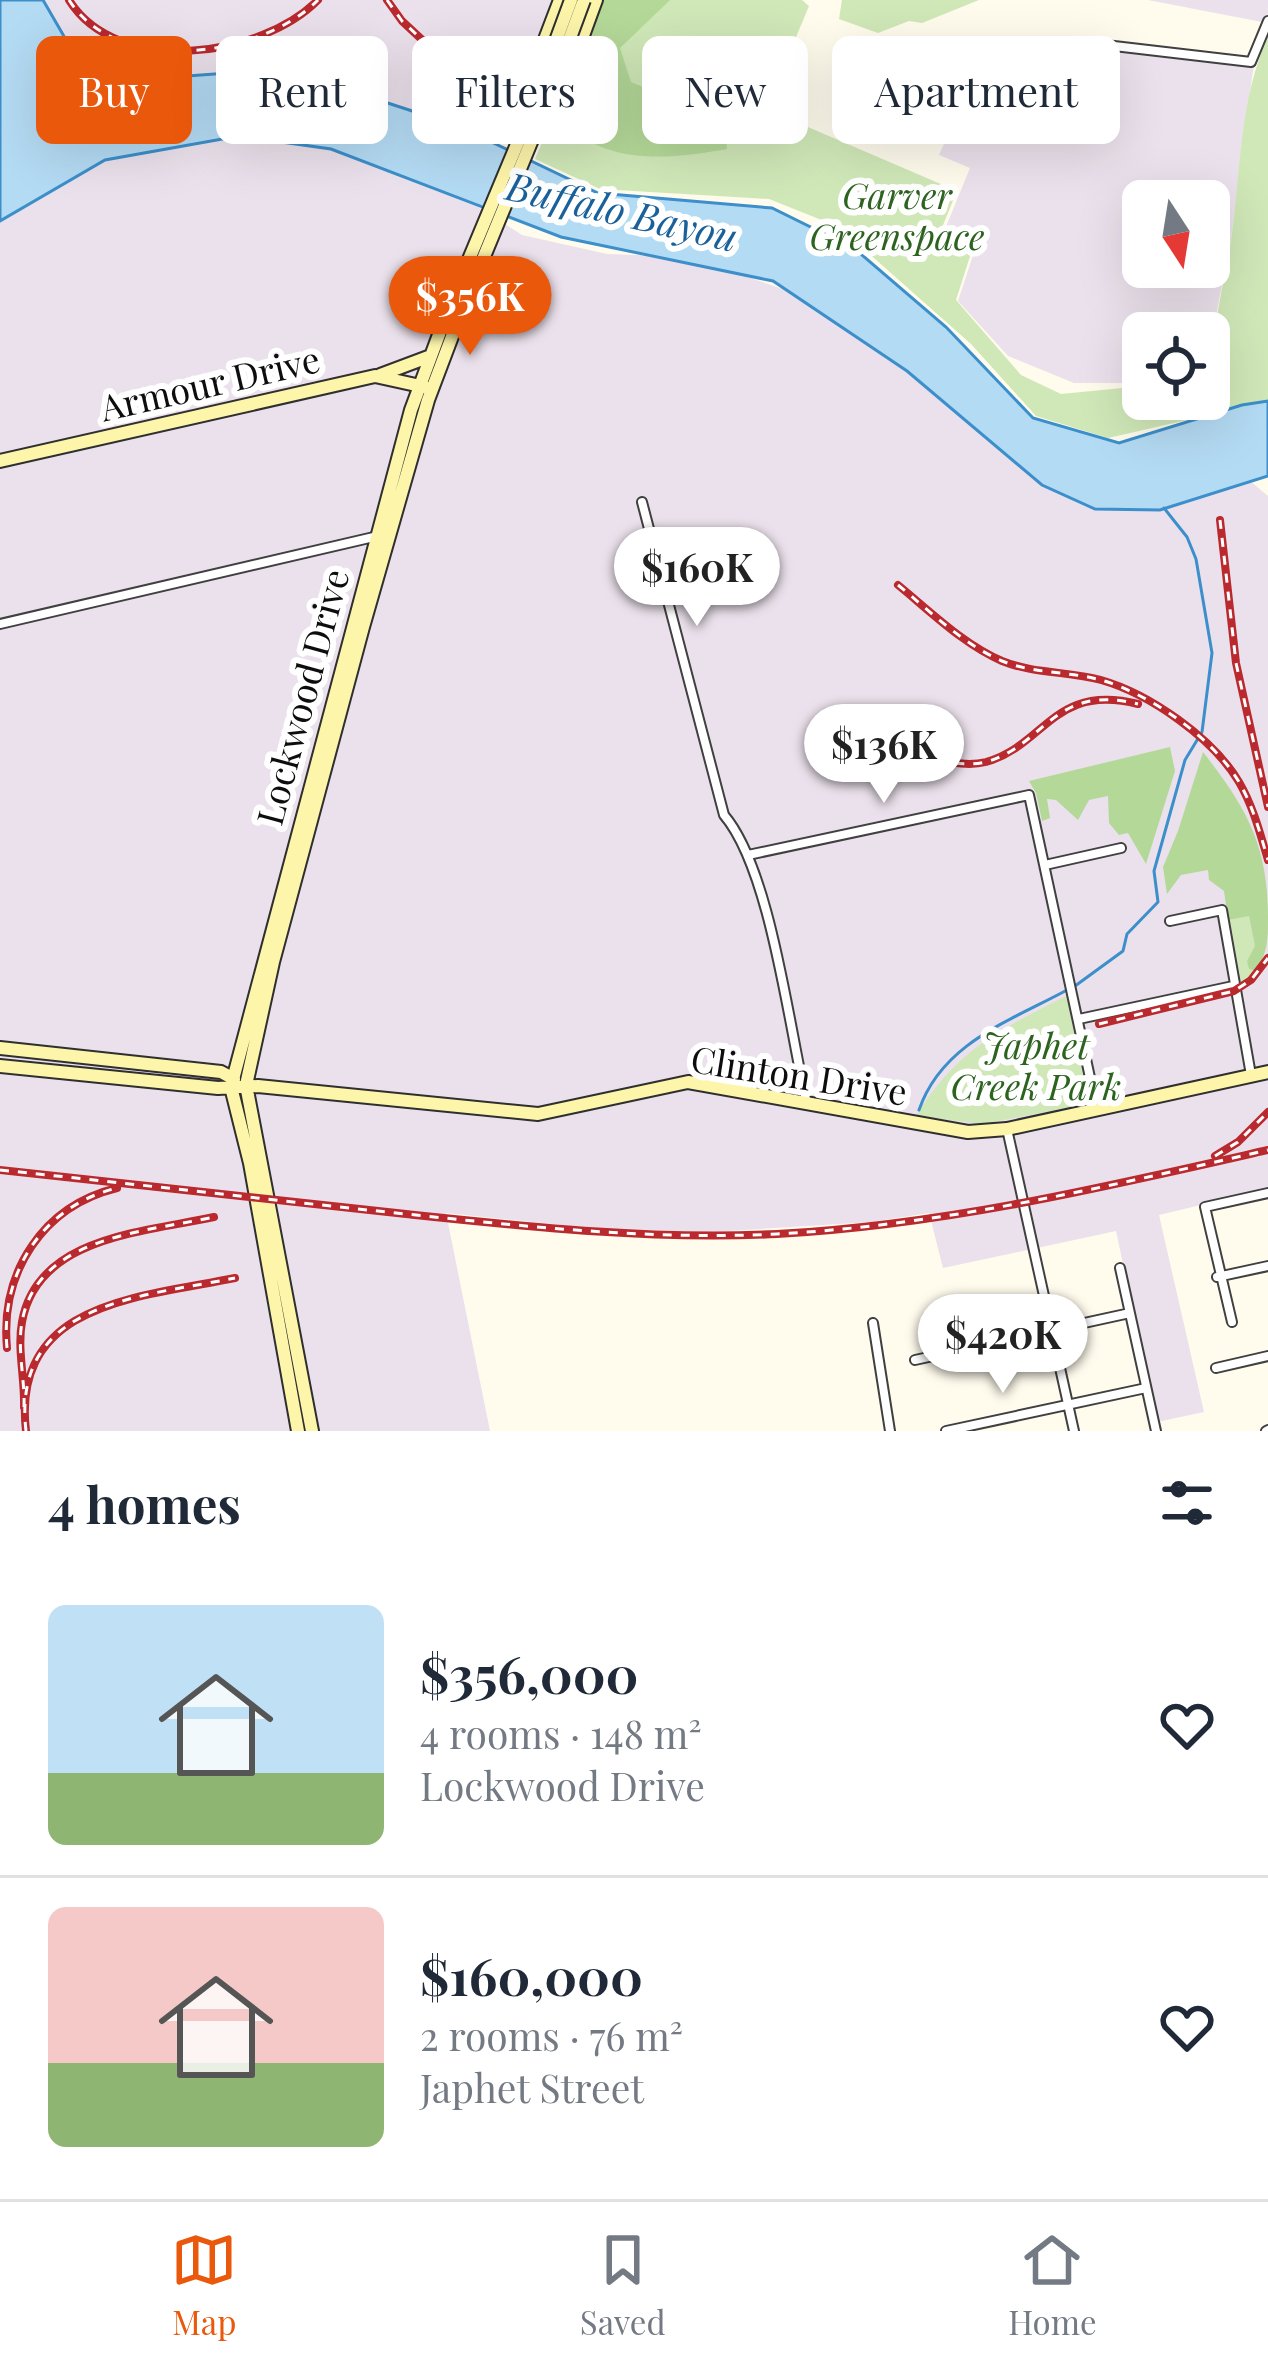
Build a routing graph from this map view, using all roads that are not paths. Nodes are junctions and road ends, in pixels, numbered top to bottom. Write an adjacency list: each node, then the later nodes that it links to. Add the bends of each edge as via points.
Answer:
1 (560, 0): 4 (main road, via 528,85 548,102 562,93)
2 (571, 0): 7 (main road, Lockwood Drive, bridge)
3 (584, 0): 7 (main road, Lockwood Drive, bridge)
4 (596, 0)
5 (1268, 21): 6 (street, via 1251,62)
6 (1120, 47)
7 (456, 308): 8 (main road, Lockwood Drive); 10 (main road, Lockwood Drive)
8 (429, 356): 9 (main road); 10 (main road, Lockwood Drive)
9 (375, 376): 10 (main road, Armour Drive); 11 (main road, Armour Drive)
10 (426, 387): 13 (main road, Lockwood Drive)
11 (0, 461)
12 (642, 502): 16 (street, via 724,815)
13 (386, 532): 14 (street); 25 (main road, Lockwood Drive)
14 (0, 624)
15 (1120, 848): 17 (street)
16 (748, 855): 17 (street, via 1029,796); 26 (street)
17 (1045, 865): 20 (street)
18 (1170, 921): 19 (street, via 1222,910)
19 (1233, 986): 20 (street); 24 (street)
20 (1078, 1016): 27 (street)
21 (0, 1048): 25 (main road, Clinton Drive, via 221,1072)
22 (0, 1066): 25 (main road, Clinton Drive)
23 (1268, 1072): 24 (main road, Clinton Drive)
24 (1251, 1075): 27 (main road, Clinton Drive)
25 (236, 1083): 26 (main road, Clinton Drive, via 538,1114 688,1082); 42 (main road, Lockwood Drive); 43 (main road, Lockwood Drive)
26 (807, 1105): 28 (main road, Clinton Drive, via 968,1132)
27 (1097, 1110): 28 (main road, Clinton Drive)
28 (1007, 1129): 36 (street)
29 (1268, 1193): 32 (street, via 1205,1207)
30 (1268, 1266): 32 (street)
31 (1120, 1268): 33 (street)
32 (1219, 1277): 34 (street)
33 (1130, 1313): 36 (street); 40 (street)
34 (1232, 1322)
35 (873, 1323): 44 (street)
36 (1053, 1330): 38 (street); 41 (street)
37 (1268, 1356): 39 (street)
38 (915, 1360)
39 (1216, 1368)
40 (1146, 1388): 41 (street); 47 (street)
41 (1069, 1404): 45 (street); 46 (street)
42 (298, 1431)
43 (312, 1431)
44 (890, 1431)
45 (946, 1431)
46 (1074, 1431)
47 (1156, 1431)

